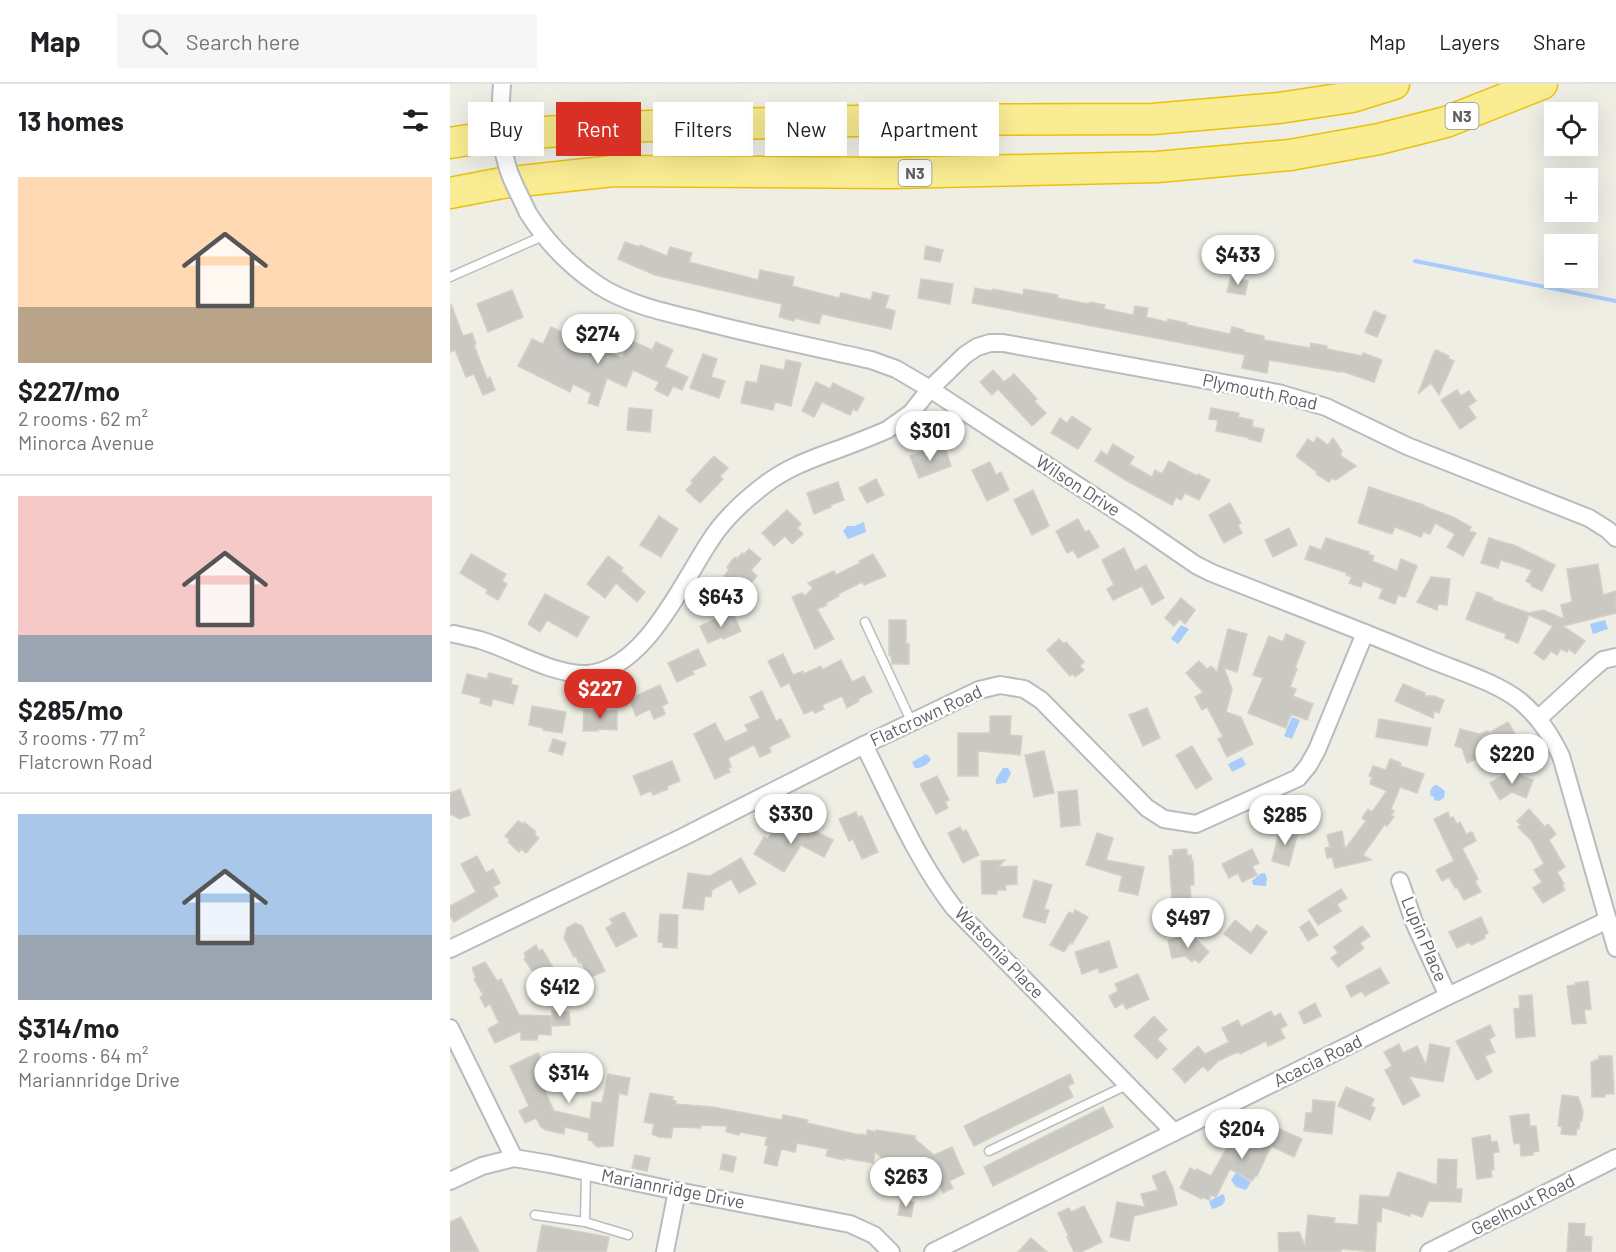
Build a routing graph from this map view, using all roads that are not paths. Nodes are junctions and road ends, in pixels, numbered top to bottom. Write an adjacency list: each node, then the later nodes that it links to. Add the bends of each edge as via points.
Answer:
1 (502, 84): 8 (street, Wilson Drive, bridge, via 501,125 507,166)
2 (1382, 84): 5 (highway)
3 (1394, 84): 5 (highway)
4 (1542, 84): 7 (highway, N3, via 1446,122 1379,139 1290,154 1122,168 890,173 613,171)
5 (1352, 97): 6 (highway, via 1153,119 613,127)
6 (450, 143)
7 (450, 193)
8 (543, 236): 9 (lane); 10 (street, Wilson Drive, via 598,286 628,300 668,313 871,360)
9 (450, 277)
10 (930, 389): 11 (street, Plymouth Road, via 977,347 1003,343 1278,393 1326,407 1407,446 1589,518); 13 (street, Wilson Drive, via 1196,565); 14 (street, Plymouth Road, via 911,413 888,430 789,468 766,484 711,539 667,613 643,641 604,671 571,674 481,640)
11 (1616, 538)
12 (865, 622): 17 (lane)
13 (1365, 633): 16 (street, Wilson Drive, via 1495,686); 17 (street, Flatcrown Road, via 1317,750 1298,778 1196,824 1164,819 1147,808 1041,700 1024,689 1000,685 979,690)
14 (454, 634)
15 (1616, 657): 16 (street, via 1603,660)
16 (1539, 718): 20 (street, Wilson Drive, via 1561,756)
17 (912, 723): 18 (street, Flatcrown Road)
18 (864, 745): 22 (street, Flatcrown Road); 25 (street, Watsonia Place, via 924,864 954,908)
19 (1400, 881): 23 (street, Lupin Place)
20 (1608, 920): 21 (street, Wilson Drive); 23 (street, Acacia Road)
21 (1616, 948)
22 (450, 949)
23 (1448, 996): 26 (street, Acacia Road)
24 (450, 1028): 28 (street)
25 (1127, 1085): 26 (street, Watsonia Place); 27 (lane)
26 (1174, 1132): 38 (street, Acacia Road)
27 (989, 1151)
28 (514, 1158): 30 (street, Mariannridge Drive); 31 (street, Mariannridge Drive)
29 (1616, 1158): 39 (street, Geelhout Road)
30 (586, 1172): 32 (street, Mariannridge Drive); 34 (lane)
31 (450, 1180)
32 (677, 1191): 36 (street); 37 (street, Mariannridge Drive, via 850,1224 874,1235)
33 (535, 1215): 34 (lane)
34 (585, 1222): 35 (lane)
35 (628, 1235)
36 (665, 1252)
37 (891, 1252)
38 (933, 1252)
39 (1429, 1252)

